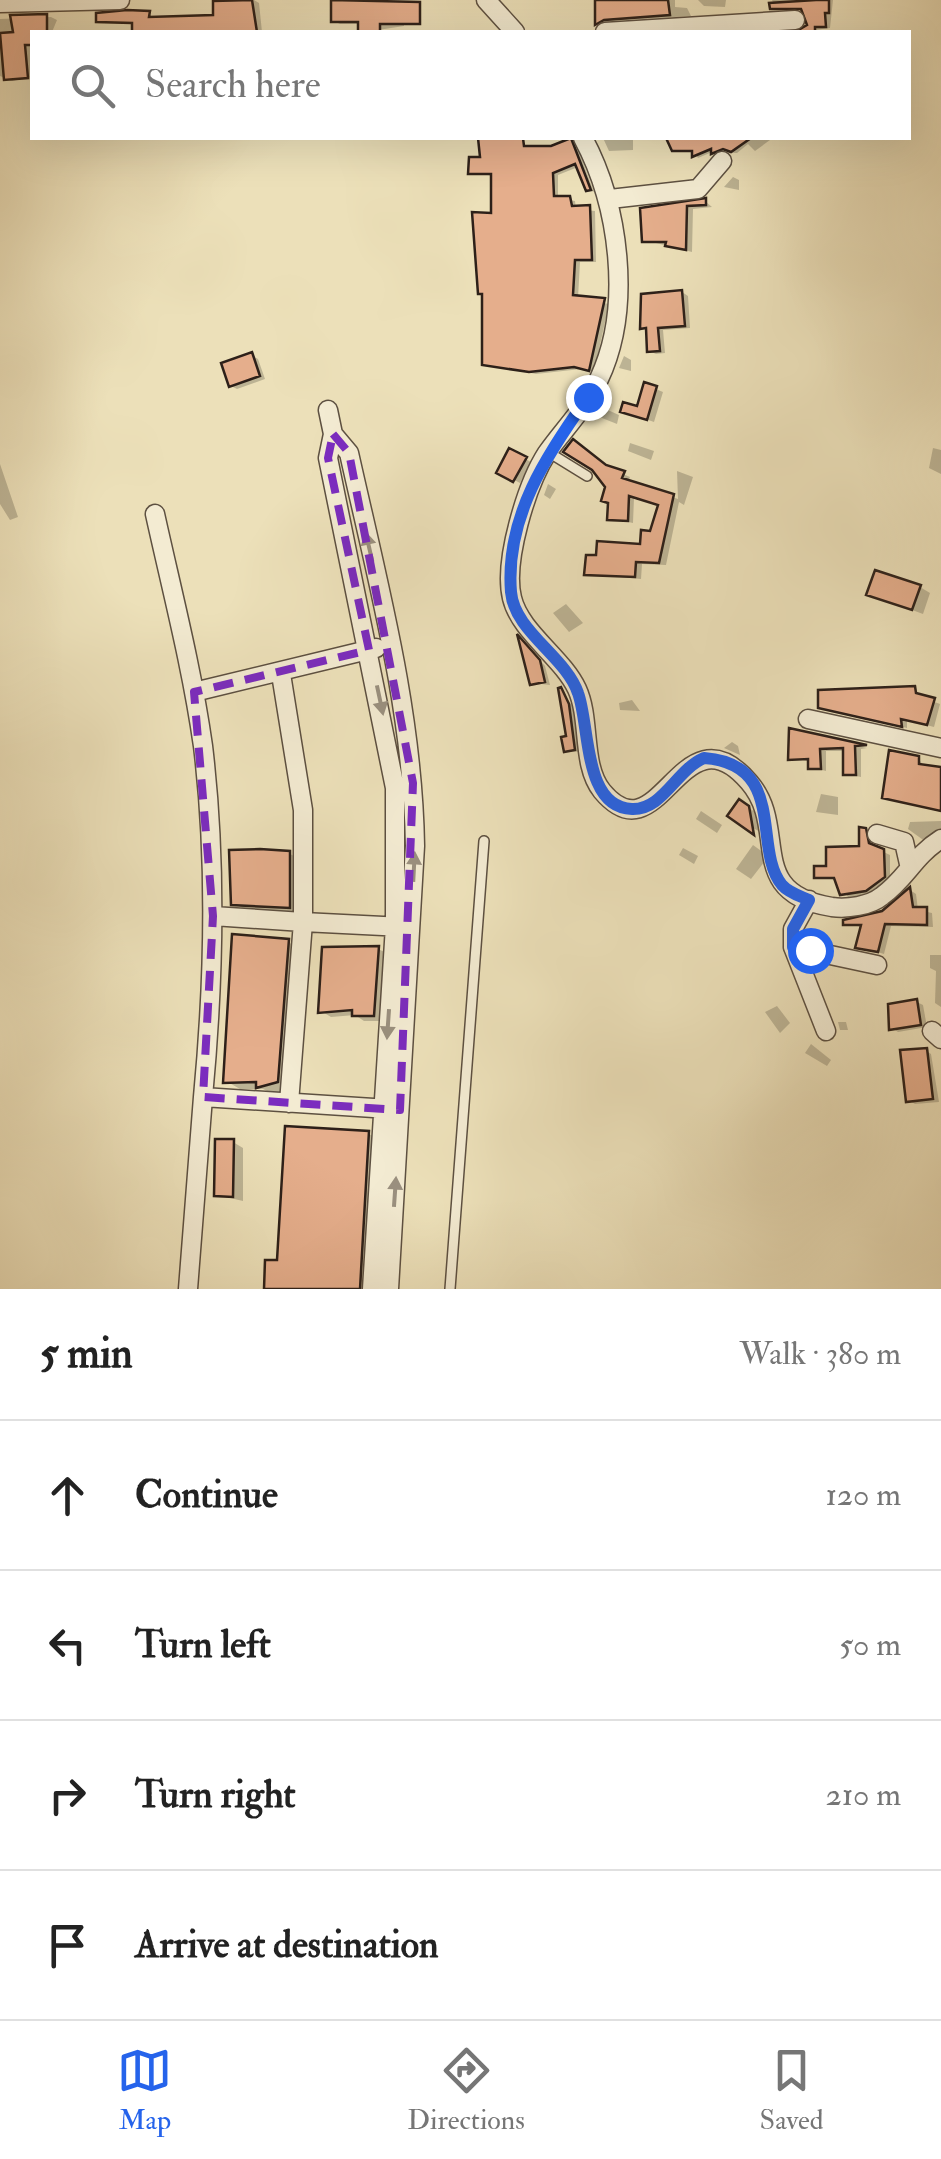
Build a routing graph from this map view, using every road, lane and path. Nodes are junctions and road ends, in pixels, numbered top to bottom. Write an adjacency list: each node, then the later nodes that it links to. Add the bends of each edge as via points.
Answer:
1 (120, 0): 3 (street)
2 (486, 0): 5 (street)
3 (0, 3)
4 (796, 20): 6 (street)
5 (513, 30)
6 (637, 30)
7 (584, 140): 9 (street)
8 (722, 161): 9 (street, via 698,189)
9 (610, 199): 12 (street, via 616,279 606,358 588,397)
10 (328, 410): 11 (street)
11 (333, 434): 15 (street, one-way to 11, via 349,453); 16 (street, via 328,458)
12 (548, 452): 13 (lane); 26 (street, via 520,524 510,591 516,611 578,691 598,786 617,805 650,806 693,763 710,758 730,764 762,797 780,882)
13 (587, 476)
14 (155, 514): 18 (street)
15 (391, 644): 16 (street); 21 (street)
16 (369, 650): 17 (street); 21 (street, one-way to 21)
17 (282, 674): 18 (street); 28 (street, via 304,810)
18 (194, 692): 27 (street, via 209,800)
19 (808, 719): 20 (street)
20 (941, 748)
21 (404, 786): 29 (street)
22 (878, 834): 25 (street, via 904,842)
23 (941, 839): 25 (street)
24 (484, 841): 40 (lane)
25 (908, 864): 26 (street, via 872,901 838,908)
26 (809, 900): 30 (street, via 793,929)
27 (214, 916): 28 (street); 33 (street)
28 (304, 922): 29 (street); 34 (street)
29 (403, 927): 35 (street, one-way to 35); 36 (street)
30 (793, 947): 31 (street); 32 (street)
31 (877, 965)
32 (826, 1031)
33 (203, 1097): 34 (street); 37 (street)
34 (289, 1104): 35 (street)
35 (381, 1109): 36 (street); 38 (street)
36 (400, 1110): 39 (street, one-way to 36)
37 (188, 1289)
38 (372, 1289)
39 (389, 1289)
40 (450, 1289)

